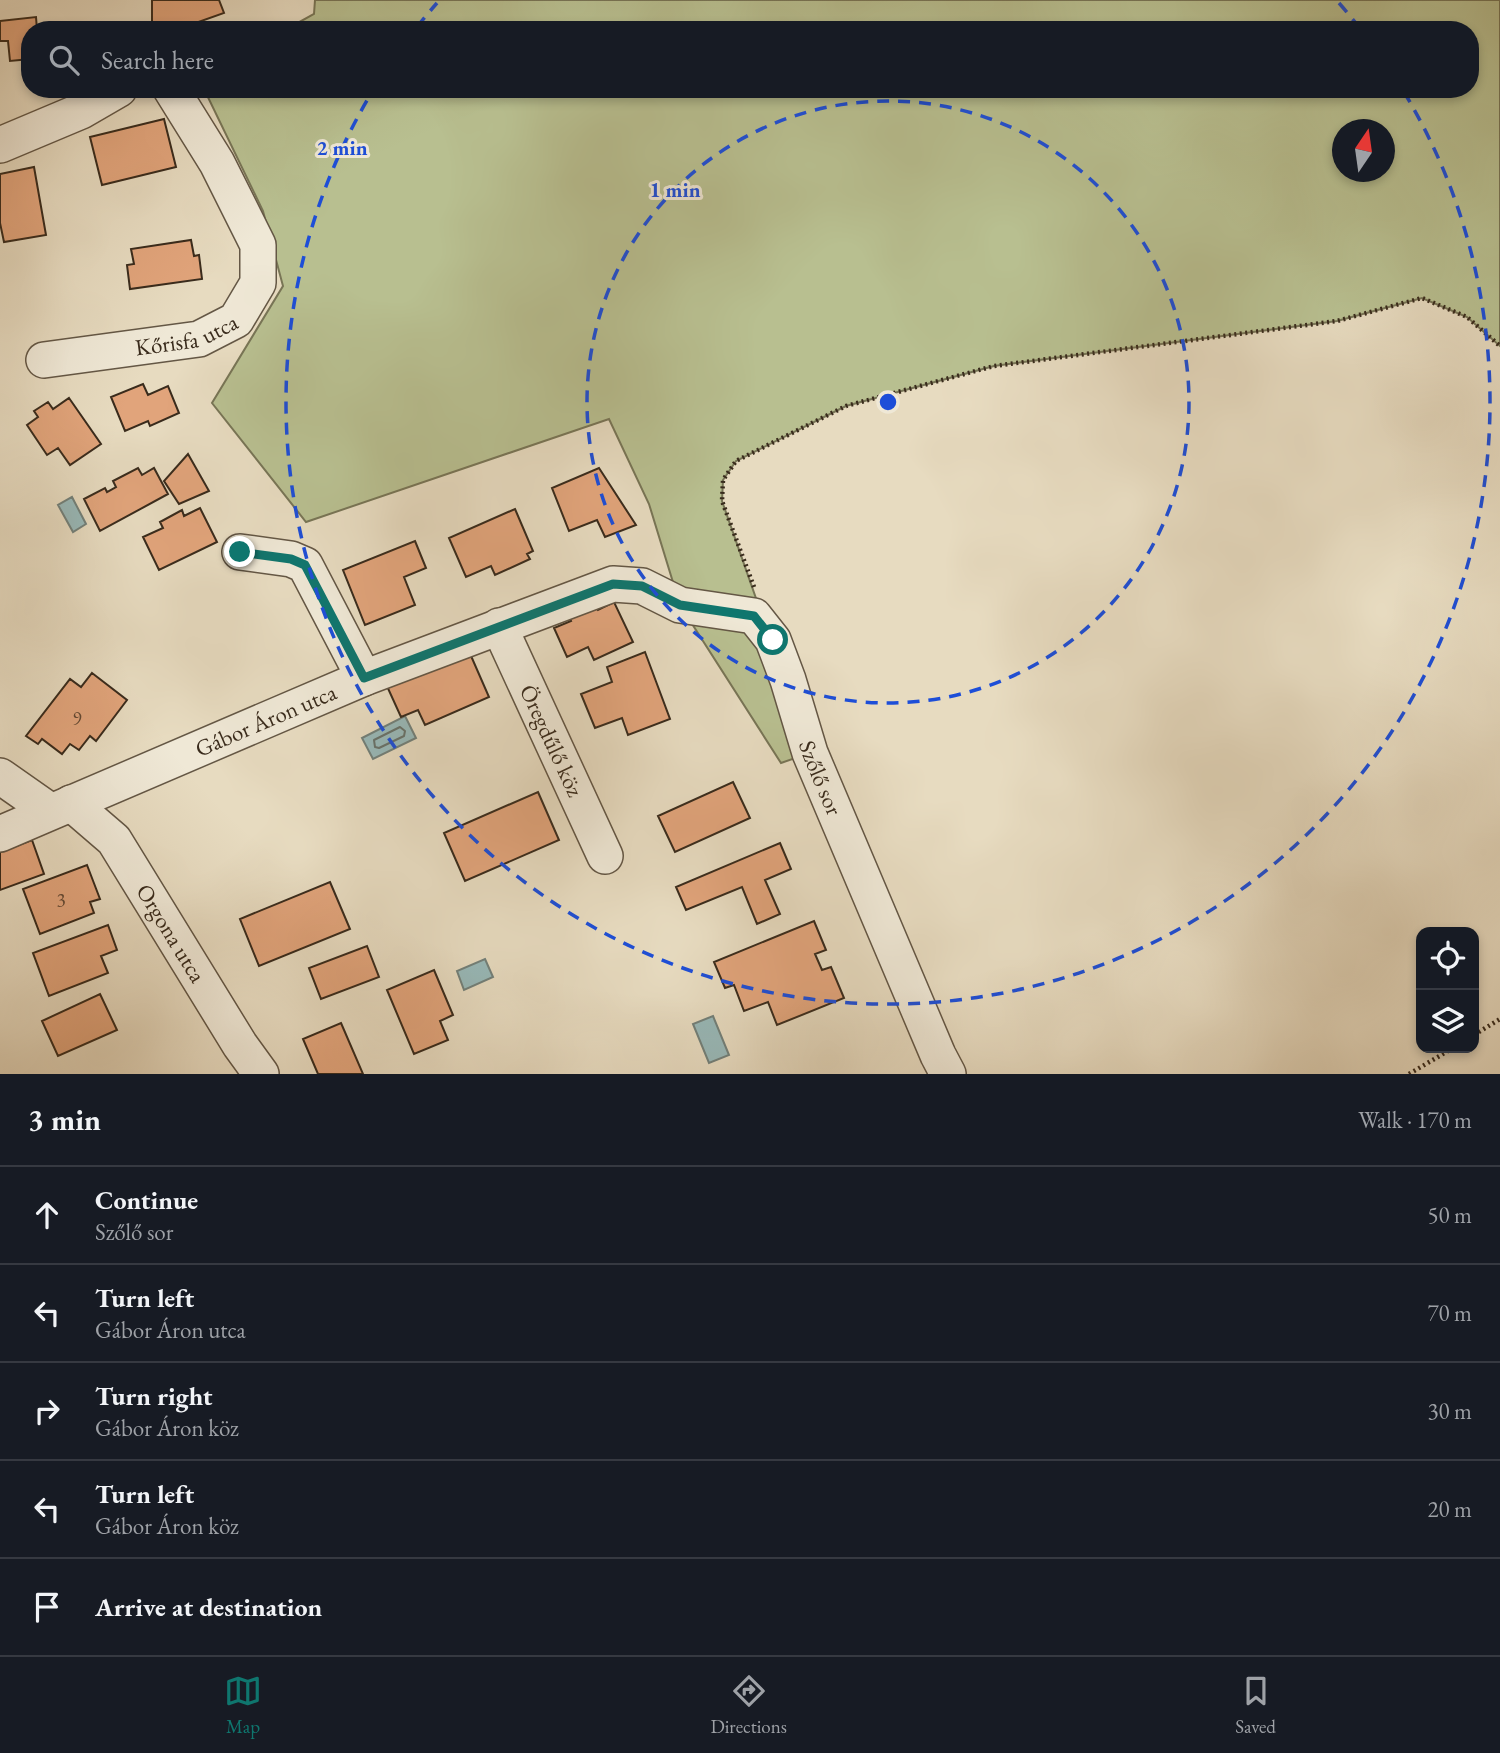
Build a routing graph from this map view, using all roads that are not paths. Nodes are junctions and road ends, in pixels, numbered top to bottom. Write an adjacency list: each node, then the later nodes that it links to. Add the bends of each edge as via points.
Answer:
1 (104, 98): 3 (street)
2 (177, 98): 4 (street, Kőrisfa utca, via 258,245 258,283 236,320 199,339)
3 (0, 145)
4 (44, 360)
5 (240, 552): 8 (street, via 305,565)
6 (613, 584): 7 (street, Gábor Áron utca); 14 (street, Szőlő sor, via 642,586 680,605 754,616 773,640 810,753)
7 (499, 626): 8 (street, Gábor Áron utca); 12 (street, Öregdűlő köz)
8 (364, 678): 10 (street, Gábor Áron utca)
9 (0, 776): 10 (street, Orgona utca)
10 (60, 807): 11 (street, Gábor Áron utca); 13 (street, Orgona utca, via 114,840)
11 (0, 834)
12 (605, 856)
13 (261, 1074)
14 (948, 1074)

